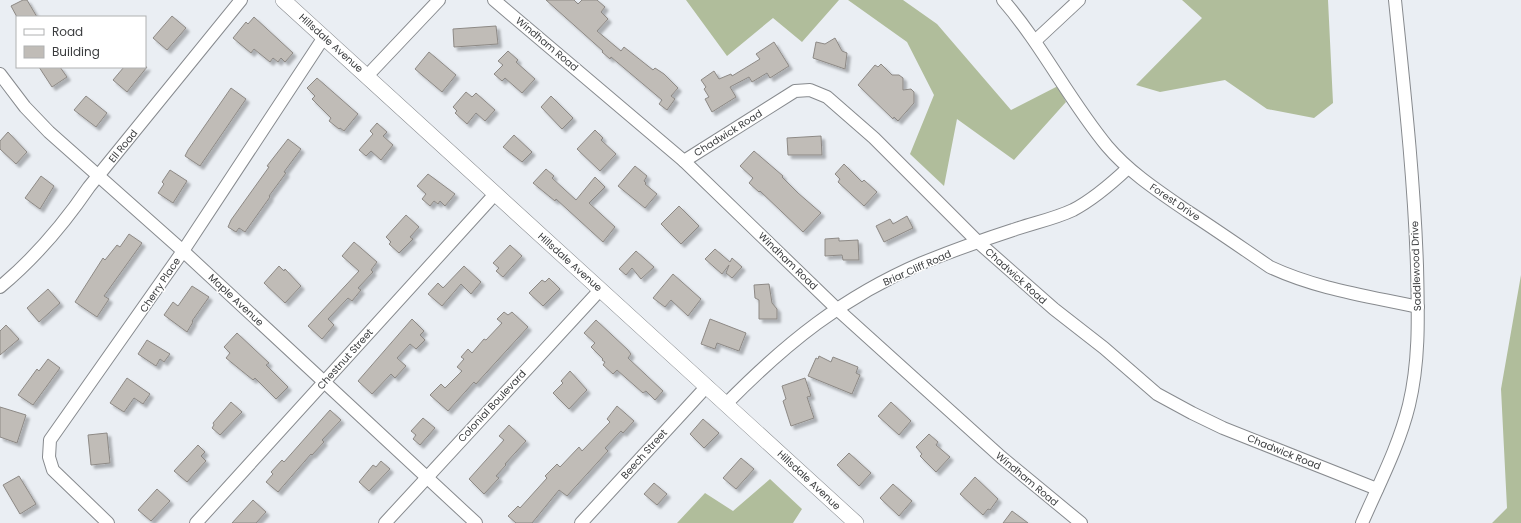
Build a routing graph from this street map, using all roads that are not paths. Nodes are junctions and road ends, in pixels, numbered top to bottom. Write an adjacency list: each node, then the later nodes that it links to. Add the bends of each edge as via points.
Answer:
1 (241, 0): 14 (street, Ell Road)
2 (283, 0): 8 (street, Hillsdale Avenue)
3 (439, 0): 11 (street)
4 (494, 0): 12 (street, Windham Road)
5 (1003, 0): 9 (street, Forest Drive)
6 (1079, 0): 9 (street)
7 (1395, 0): 20 (street, Saddlewood Drive, via 1411,169)
8 (324, 37): 11 (street, Hillsdale Avenue); 17 (street, Cherry Place)
9 (1035, 41): 13 (street, Forest Drive, via 1088,121)
10 (0, 74): 14 (street, Maple Avenue, via 25,107 49,132)
11 (367, 76): 15 (street, Hillsdale Avenue)
12 (684, 161): 16 (street, Chadwick Road, via 795,91 810,90 827,97 874,138); 21 (street, Windham Road)
13 (1128, 168): 16 (street, Briar Cliff Road, via 1109,187 1073,210); 20 (street, Forest Drive, via 1264,262 1292,277 1317,286)
14 (99, 175): 17 (street, Maple Avenue); 18 (street, Ell Road, via 46,245)
15 (494, 194): 19 (street, Hillsdale Avenue); 22 (street, Chestnut Street)
16 (978, 242): 21 (street, Briar Cliff Road, via 921,264); 26 (street, Chadwick Road, via 1157,394 1223,428)
17 (183, 251): 22 (street, Maple Avenue); 27 (street, Cherry Place, via 50,440 49,457 53,470)
18 (0, 287)
19 (600, 290): 23 (street, Hillsdale Avenue); 25 (street, Colonial Boulevard)
20 (1418, 306): 26 (street, Saddlewood Drive, via 1418,348 1409,405 1399,439)
21 (837, 309): 24 (street, Briar Cliff Road, via 764,365); 33 (street, Windham Road, via 1000,457)
22 (324, 382): 25 (street, Maple Avenue); 28 (street, Chestnut Street)
23 (706, 386): 24 (street, Hillsdale Avenue); 31 (street, Beech Street)
24 (726, 404): 32 (street, Hillsdale Avenue)
25 (427, 477): 29 (street, Colonial Boulevard); 30 (street, Maple Avenue)
26 (1377, 489): 34 (street, Saddlewood Drive)
27 (108, 523)
28 (196, 523)
29 (385, 523)
30 (476, 523)
31 (581, 523)
32 (856, 523)
33 (1081, 523)
34 (1362, 523)

